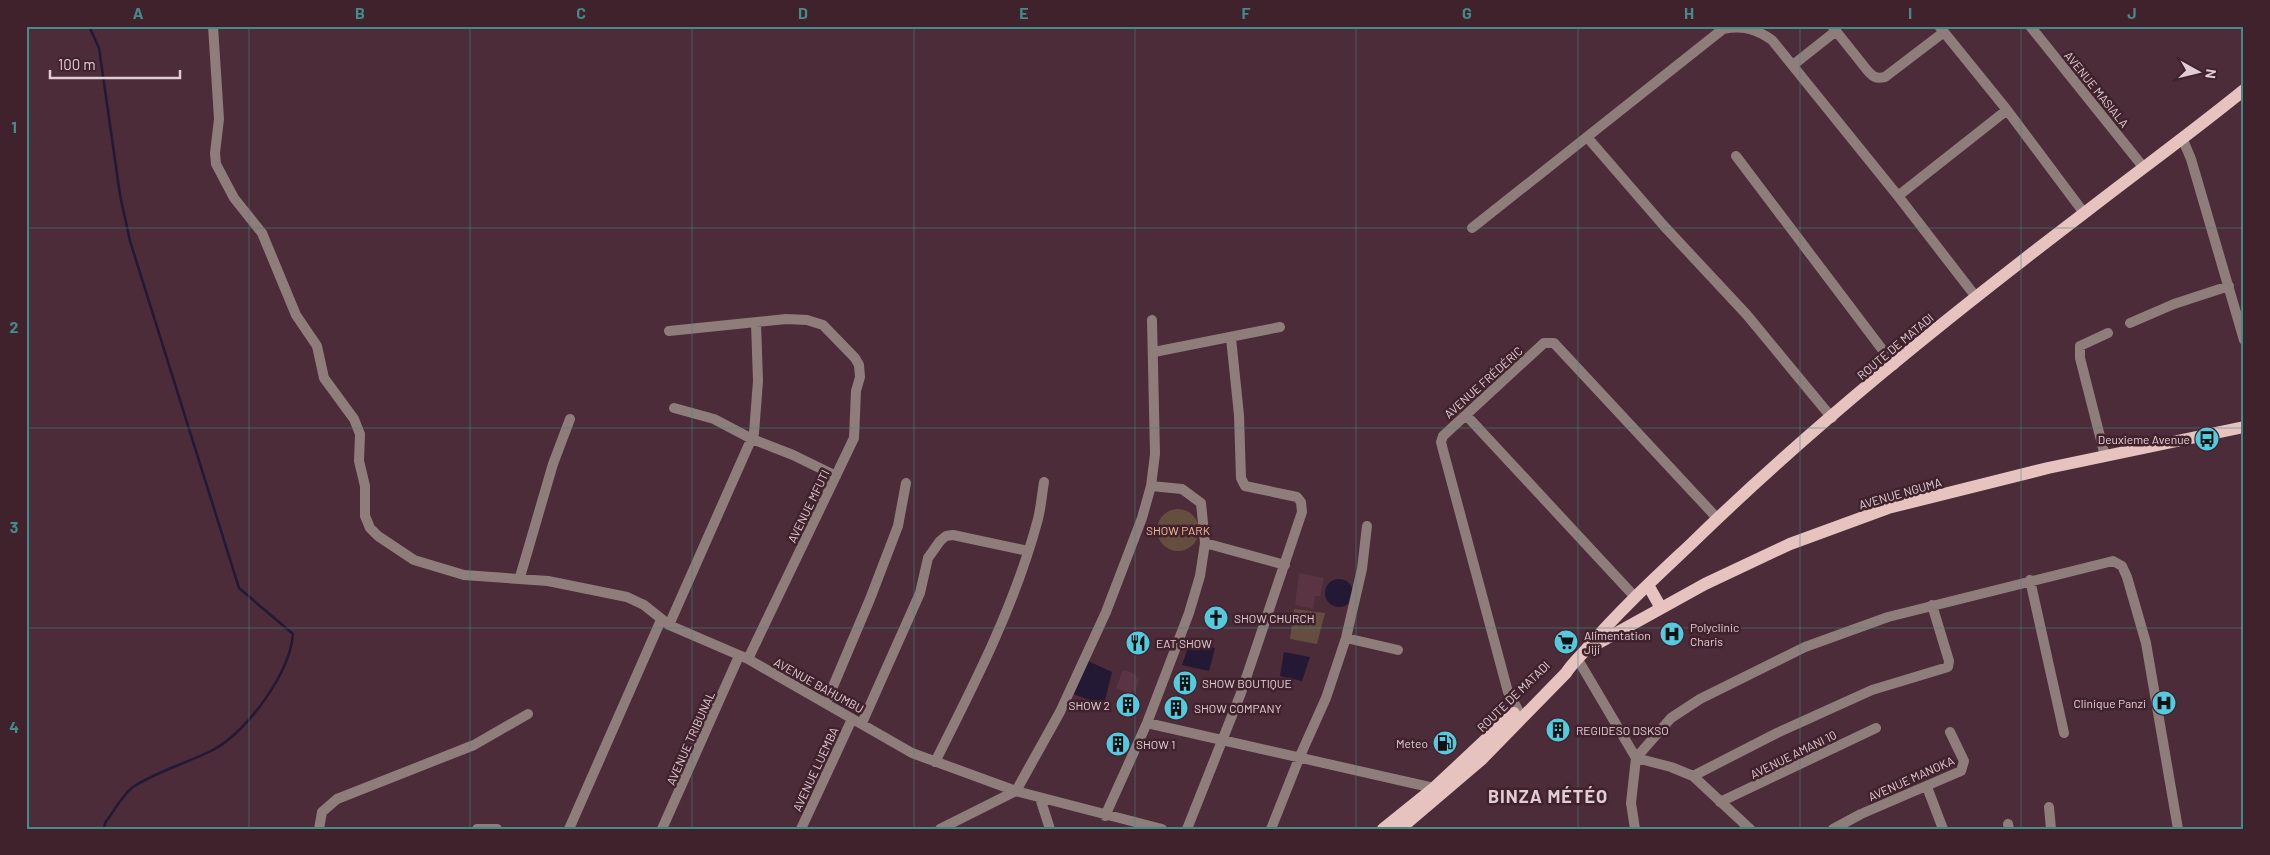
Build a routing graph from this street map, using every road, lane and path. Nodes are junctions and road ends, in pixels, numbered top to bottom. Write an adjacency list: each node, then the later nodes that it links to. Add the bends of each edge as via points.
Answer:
1 (213, 26): 43 (street, AVENUE BAHUMBU, via 219,119 214,153 216,164 234,198 262,233 296,315 317,346 324,378 354,418 360,434 359,461 365,486 365,516 370,528 414,560 464,576)
2 (2030, 26): 11 (street, AVENUE MASIALA)
3 (1834, 29): 4 (street, via 1873,77 1878,78 1885,76); 5 (street)
4 (1942, 29): 7 (street)
5 (1793, 66): 8 (street, via 1772,40 1760,32 1746,27 1723,29); 12 (street)
6 (2244, 90): 9 (main road, ROUTE DE MATADI)
7 (2007, 110): 12 (street); 13 (street)
8 (1587, 137): 14 (street); 29 (street, via 1747,315)
9 (2183, 140): 11 (main road, ROUTE DE MATADI); 15 (street)
10 (1736, 156): 26 (street)
11 (2144, 168): 13 (main road, ROUTE DE MATADI)
12 (1898, 196): 16 (street)
13 (2084, 213): 16 (main road, ROUTE DE MATADI)
14 (1472, 228)
15 (2229, 286): 19 (street); 24 (street)
16 (1976, 298): 26 (main road, ROUTE DE MATADI)
17 (1152, 320): 25 (street)
18 (756, 323): 21 (street); 32 (street, via 758,381); 34 (street, AVENUE MFUTI, via 786,319 808,320 823,325 859,365 854,438)
19 (2130, 323)
20 (1280, 327): 23 (street)
21 (669, 331)
22 (2108, 333): 33 (street, via 2080,346 2080,358)
23 (1231, 338): 25 (street); 42 (street, via 1241,478 1245,486 1297,497 1302,502 1302,512)
24 (2244, 340)
25 (1154, 352): 37 (street, via 1155,454)
26 (1894, 364): 29 (main road, ROUTE DE MATADI)
27 (674, 408): 32 (street, via 714,419)
28 (1466, 416): 38 (street, AVENUE FRÉDÉRIC, via 1544,343 1554,343); 46 (street); 55 (street, AVENUE FRÉDÉRIC, via 1443,436 1441,442 1508,692)
29 (1832, 418): 38 (main road, ROUTE DE MATADI)
30 (570, 419): 43 (street, via 553,464)
31 (2244, 427): 33 (main road, AVENUE NGUMA)
32 (752, 439): 34 (street); 49 (street)
33 (2105, 456): 48 (main road, AVENUE NGUMA, via 1888,508 1790,544)
34 (836, 476): 53 (street, AVENUE MFUTI)
35 (1044, 482): 41 (street)
36 (906, 483): 54 (street, via 898,526)
37 (1151, 486): 40 (street, via 1182,489 1201,503); 71 (street, via 1106,612 1060,712)
38 (1717, 518): 45 (main road, ROUTE DE MATADI)
39 (1367, 526): 50 (street, via 1362,569)
40 (1205, 543): 42 (street); 59 (street, via 1200,576)
41 (1028, 551): 58 (street, via 953,535 940,541 928,558 920,593); 66 (street, via 988,657)
42 (1285, 565): 63 (street)
43 (520, 578): 49 (street, AVENUE BAHUMBU, via 548,580 627,597 644,605)
44 (2030, 580): 47 (street); 62 (street); 94 (street, via 2104,562 2113,561 2122,566 2146,643)
45 (1648, 585): 46 (main road, ROUTE DE MATADI); 48 (main road)
46 (1635, 597): 52 (main road, ROUTE DE MATADI)
47 (1932, 604): 65 (street, via 1805,647 1700,700 1671,718); 67 (street, via 1948,668 1872,690)
48 (1661, 608): 52 (main road, AVENUE NGUMA)
49 (665, 623): 53 (street, AVENUE BAHUMBU); 79 (street)
50 (1346, 638): 51 (street); 64 (street, via 1326,698)
51 (1398, 650)
52 (1579, 656): 55 (main road, ROUTE DE MATADI); 65 (street); 68 (main road, ROUTE DE MATADI, via 1481,760)
53 (743, 657): 54 (street, AVENUE BAHUMBU); 80 (street, AVENUE TRIBUNAL)
54 (826, 703): 57 (street, AVENUE BAHUMBU)
55 (1518, 710): 68 (main road, ROUTE DE MATADI)
56 (528, 714): 76 (street, via 474,745 337,798 322,812)
57 (852, 719): 58 (street, AVENUE BAHUMBU); 81 (street, AVENUE LUEMBA)
58 (862, 723): 66 (street, AVENUE BAHUMBU, via 912,753)
59 (1147, 723): 63 (street); 75 (street)
60 (1876, 728): 73 (street, AVENUE AMANI 10)
61 (1950, 732): 69 (street, AVENUE MANOKA, via 1964,766)
62 (2064, 733)
63 (1222, 741): 64 (street); 85 (street)
64 (1300, 756): 70 (street); 86 (street)
65 (1636, 758): 67 (street); 89 (street, via 1631,803)
66 (935, 762): 71 (street, AVENUE BAHUMBU)
67 (1693, 776): 73 (street)
68 (1453, 778): 70 (main road, ROUTE DE MATADI); 88 (main road, ROUTE DE MATADI)
69 (1926, 787): 91 (street, AVENUE MANOKA); 92 (street)
70 (1434, 788): 87 (main road, ROUTE DE MATADI)
71 (1016, 791): 72 (street, AVENUE BAHUMBU); 82 (street)
72 (1040, 798): 75 (street, AVENUE BAHUMBU); 83 (street)
73 (1720, 802): 90 (street)
74 (2049, 807): 93 (street)
75 (1105, 816): 84 (street, AVENUE BAHUMBU)
76 (319, 829)
77 (477, 829): 78 (street)
78 (496, 829)
79 (569, 829)
80 (662, 829)
81 (801, 829)
82 (940, 829)
83 (1050, 829)
84 (1162, 829)
85 (1187, 829)
86 (1271, 829)
87 (1383, 829)
88 (1400, 829)
89 (1635, 829)
90 (1750, 829)
91 (1833, 829)
92 (1943, 829)
93 (2051, 829)
94 (2178, 829)

